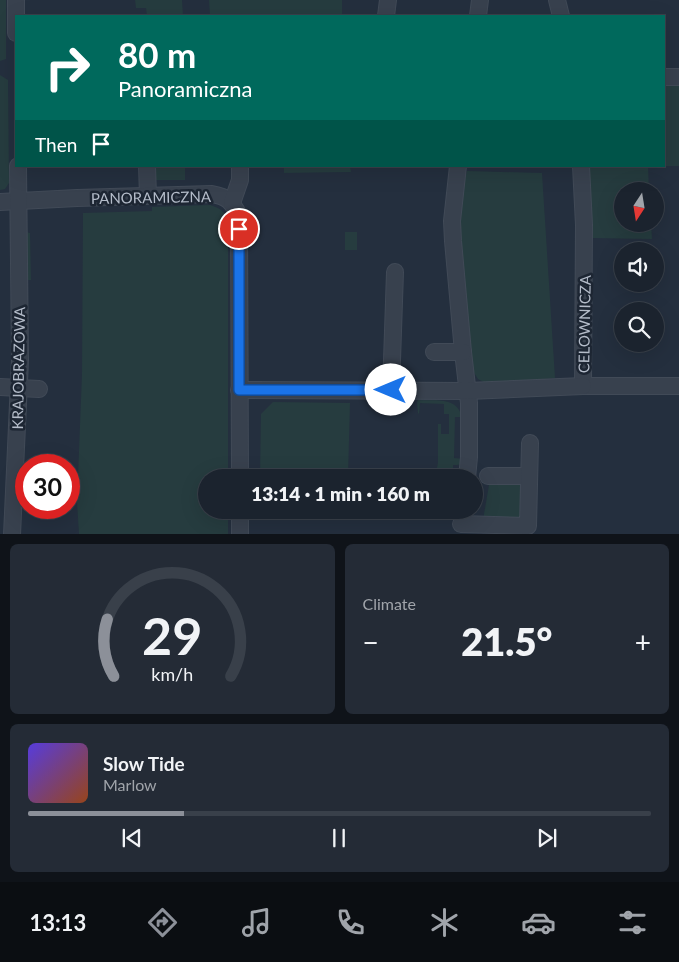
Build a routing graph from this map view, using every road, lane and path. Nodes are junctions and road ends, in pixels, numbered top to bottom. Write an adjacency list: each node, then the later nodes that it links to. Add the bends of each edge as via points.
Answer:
1 (16, 0): 5 (street)
2 (388, 0): 6 (street)
3 (480, 0): 7 (street)
4 (557, 0): 8 (street)
5 (16, 15)
6 (386, 15)
7 (478, 15)
8 (561, 15)
9 (665, 77): 10 (street)
10 (679, 77)
11 (18, 167): 17 (street, KRAJOBRAZOWA)
12 (147, 167): 16 (street)
13 (240, 167): 19 (street, via 240,180)
14 (458, 167): 22 (street, via 452,221)
15 (581, 167): 23 (street, CELOWNICZA)
16 (148, 196): 17 (street, PANORAMICZNA); 19 (street, PANORAMICZNA, via 212,194)
17 (18, 201): 18 (street, PANORAMICZNA); 26 (street, KRAJOBRAZOWA)
18 (0, 202)
19 (232, 203): 28 (street, PANORAMICZNA, via 239,215)
20 (395, 272): 29 (street)
21 (434, 352): 22 (street)
22 (463, 352): 30 (street)
23 (583, 386): 24 (street, CELOWNICZA); 30 (street)
24 (679, 386)
25 (0, 387): 26 (street)
26 (19, 388): 27 (street); 38 (street, KRAJOBRAZOWA)
27 (39, 390)
28 (239, 390): 29 (street); 32 (street, PANORAMICZNA)
29 (391, 390): 30 (street)
30 (468, 390): 33 (street)
31 (530, 443): 35 (street)
32 (240, 469)
33 (468, 469)
34 (488, 476): 35 (street)
35 (529, 476): 37 (street, via 528,526)
36 (240, 519): 39 (street)
37 (461, 523)
38 (12, 534)
39 (240, 534)

